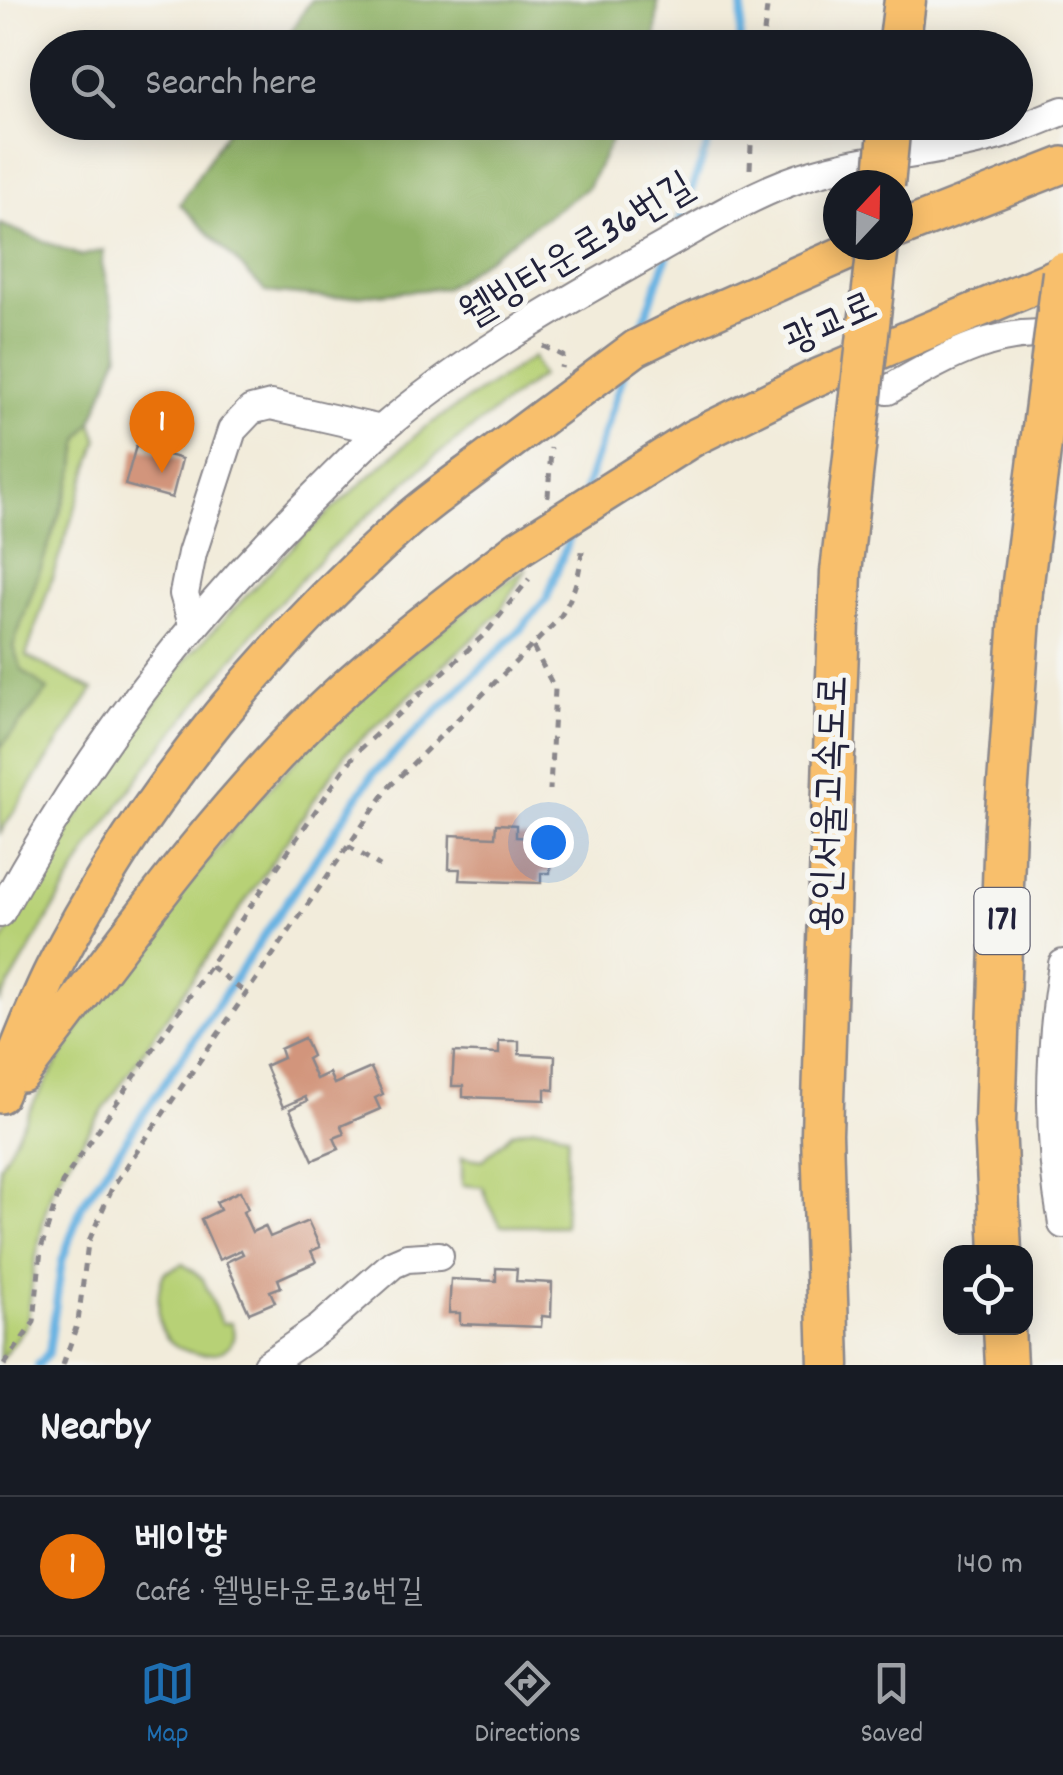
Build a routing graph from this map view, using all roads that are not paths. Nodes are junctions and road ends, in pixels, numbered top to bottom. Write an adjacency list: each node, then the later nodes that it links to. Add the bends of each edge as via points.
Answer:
1 (905, 0): 2 (highway)
2 (901, 30)
3 (1063, 112): 4 (street, 웰빙타운로36번길)
4 (1033, 123)
5 (888, 140): 8 (highway, bridge)
6 (978, 140): 15 (street, 웰빙타운로36번길, via 831,169 729,210 513,334)
7 (1063, 165): 9 (main road)
8 (885, 170)
9 (913, 224)
10 (830, 260): 19 (main road, 광교로, bridge, via 636,348 406,522 308,615 200,737 118,855 52,971)
11 (876, 260): 26 (highway, 용인서울고속도로, bridge, via 841,572 822,1134)
12 (1063, 274): 20 (main road, 광교로, bridge, via 811,380 693,438 528,558 403,636 227,810 140,914); 22 (highway, 171, bridge, via 1022,590 1004,826 995,1124)
13 (1063, 338): 14 (street, via 1000,337)
14 (888, 390)
15 (382, 430): 16 (street, 웰빙타운로36번길); 16 (street, via 271,405 251,410 232,430 192,553 184,594)
16 (193, 624): 17 (street, 웰빙타운로36번길, via 53,817)
17 (0, 913)
18 (1063, 964): 21 (street, via 1050,1122)
19 (0, 1095)
20 (0, 1103)
21 (1063, 1224)
22 (1001, 1245)
23 (439, 1256): 25 (street, via 394,1264)
24 (1004, 1335): 27 (highway)
25 (267, 1365)
26 (828, 1365)
27 (1006, 1365)

